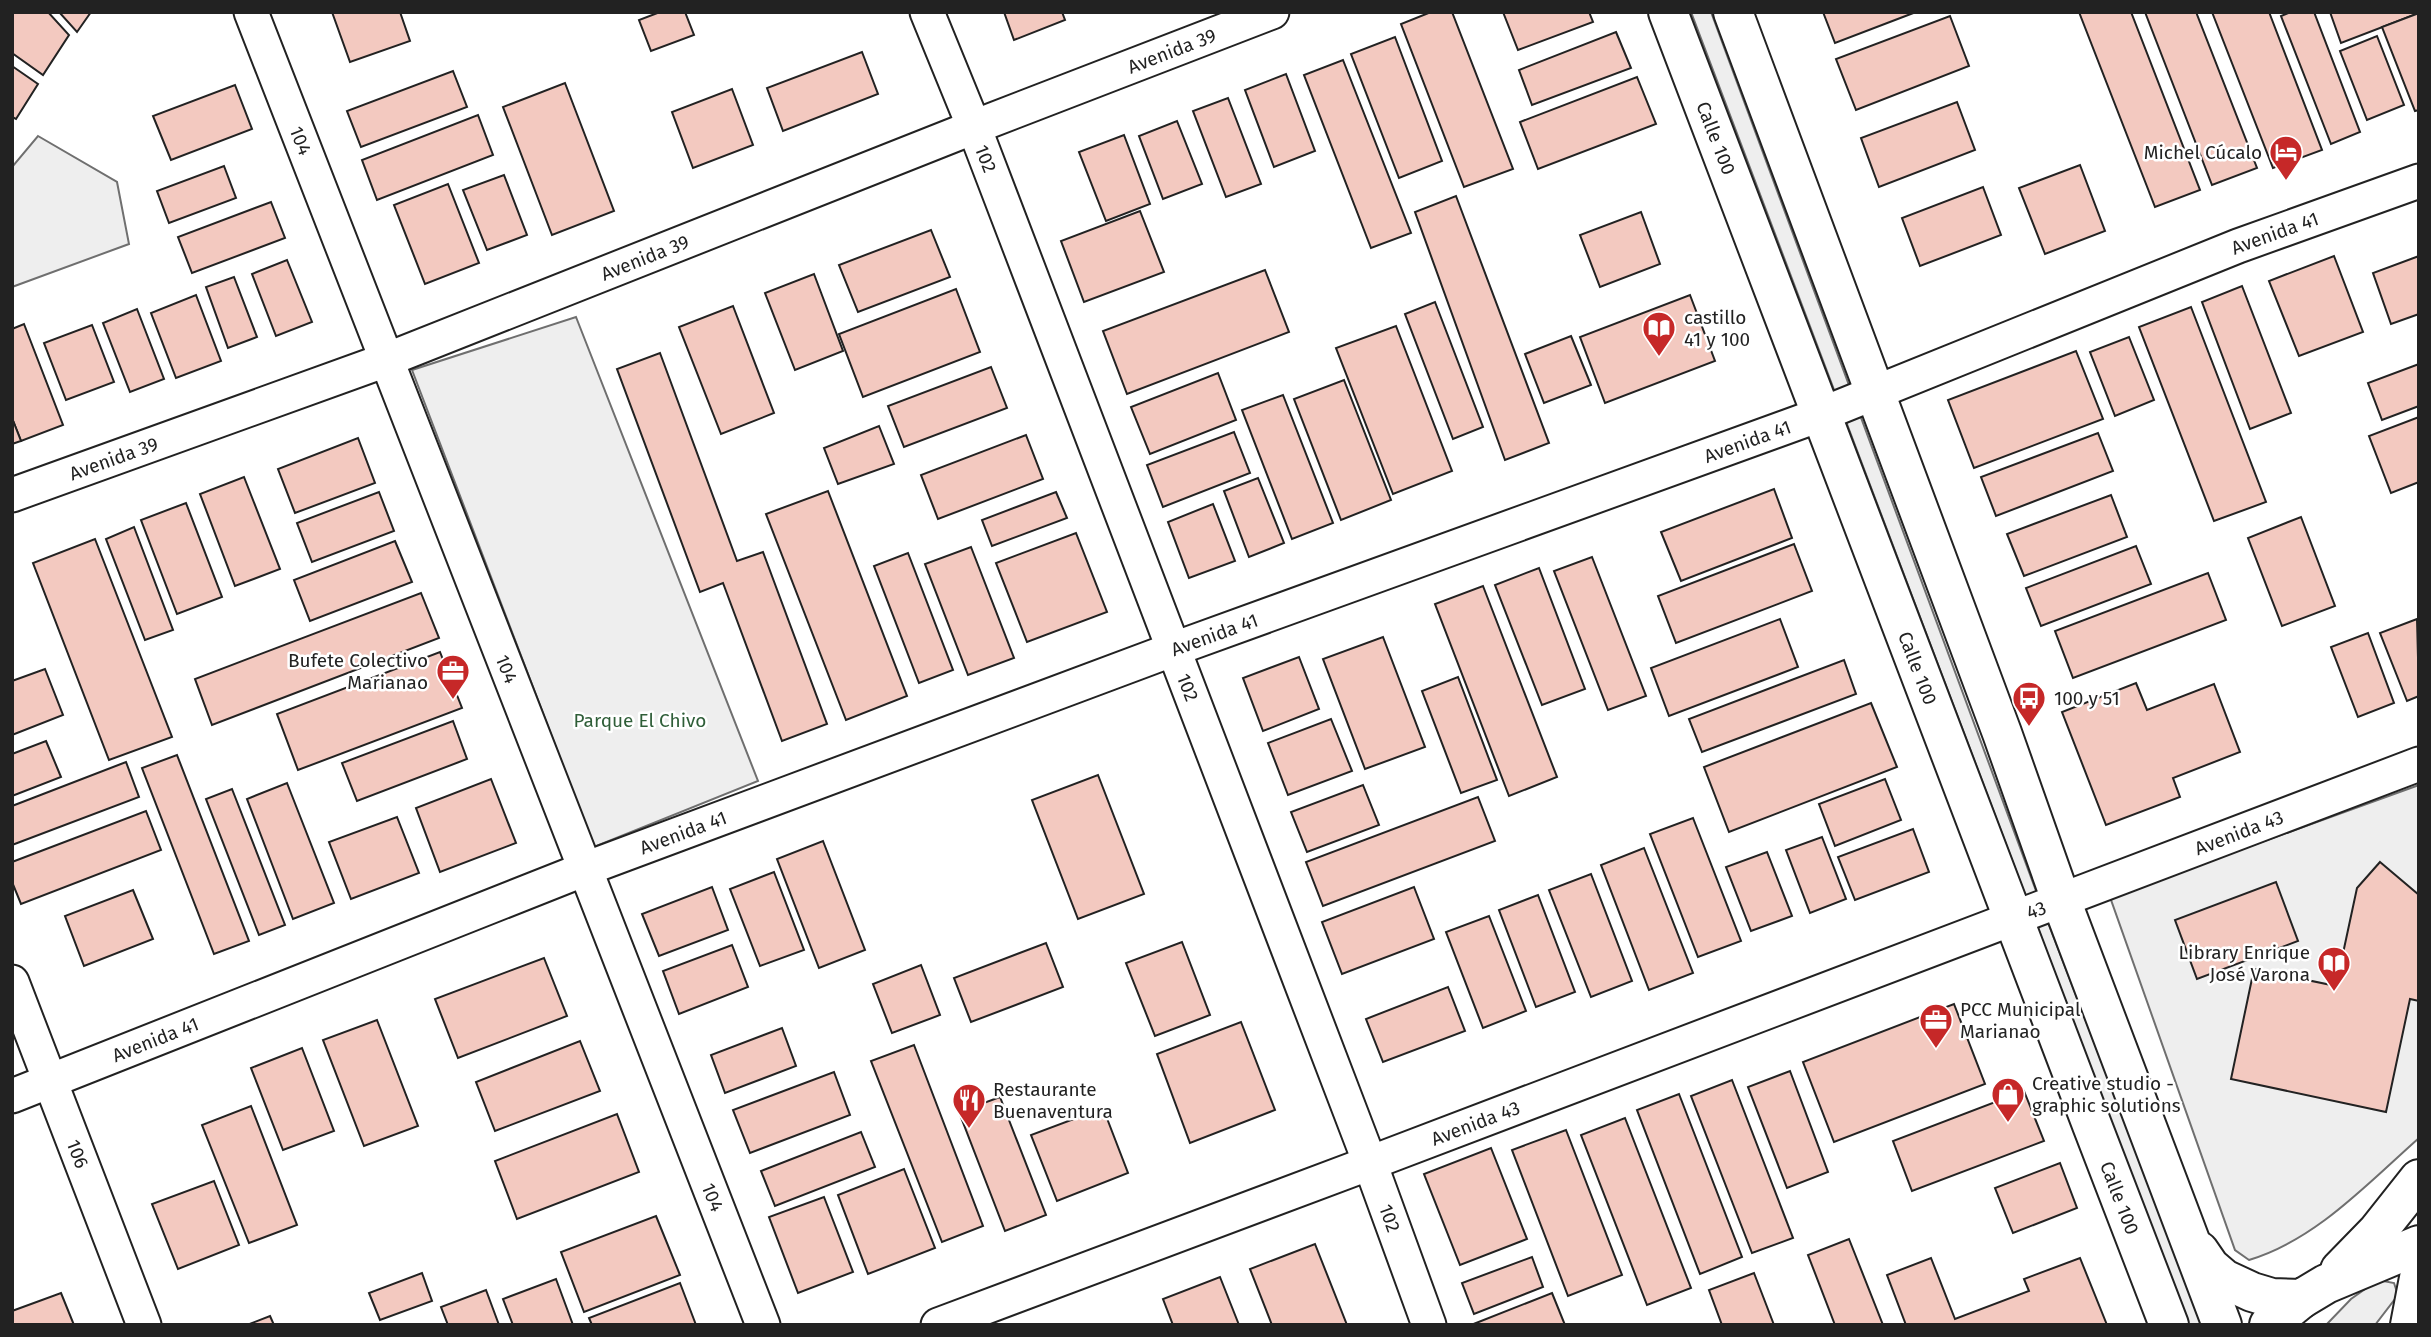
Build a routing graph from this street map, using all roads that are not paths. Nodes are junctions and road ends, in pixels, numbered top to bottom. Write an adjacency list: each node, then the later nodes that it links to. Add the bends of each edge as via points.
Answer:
1 (251, 12): 8 (street, 104)
2 (927, 12): 6 (street, 102)
3 (1272, 12): 6 (street, Avenida 39)
4 (1668, 12): 10 (main road, Calle 100)
5 (1733, 12): 9 (main road)
6 (974, 127): 8 (street, Avenida 39); 12 (street, 102)
7 (2419, 181): 9 (street, Avenida 41, via 2238,246)
8 (386, 360): 11 (street, Avenida 39); 14 (street, 104)
9 (1874, 392): 10 (street, Avenida 41); 15 (main road)
10 (1822, 414): 12 (street, Avenida 41); 16 (main road, Calle 100)
11 (12, 495)
12 (1174, 649): 14 (street, Avenida 41); 20 (street, 102)
13 (2419, 764): 15 (street, Avenida 43)
14 (585, 869): 18 (street, Avenida 41); 27 (street, 104)
15 (2061, 900): 16 (street, 43); 22 (main road)
16 (2012, 919): 20 (street, Avenida 43); 30 (main road, Calle 100)
17 (12, 982): 18 (street, 106)
18 (50, 1081): 19 (street, Avenida 41); 26 (street, 106)
19 (12, 1096)
20 (1370, 1163): 28 (street, Avenida 43); 29 (street, 102)
21 (2419, 1179): 25 (main road, via 2377,1232)
22 (2190, 1237): 25 (main road, via 2224,1279 2272,1298); 31 (main road)
23 (2419, 1245): 25 (main road)
24 (2419, 1278): 33 (main road)
25 (2314, 1291): 32 (main road)
26 (144, 1325)
27 (763, 1325)
28 (938, 1325)
29 (1429, 1325)
30 (2169, 1325)
31 (2222, 1325)
32 (2269, 1325)
33 (2410, 1325)

